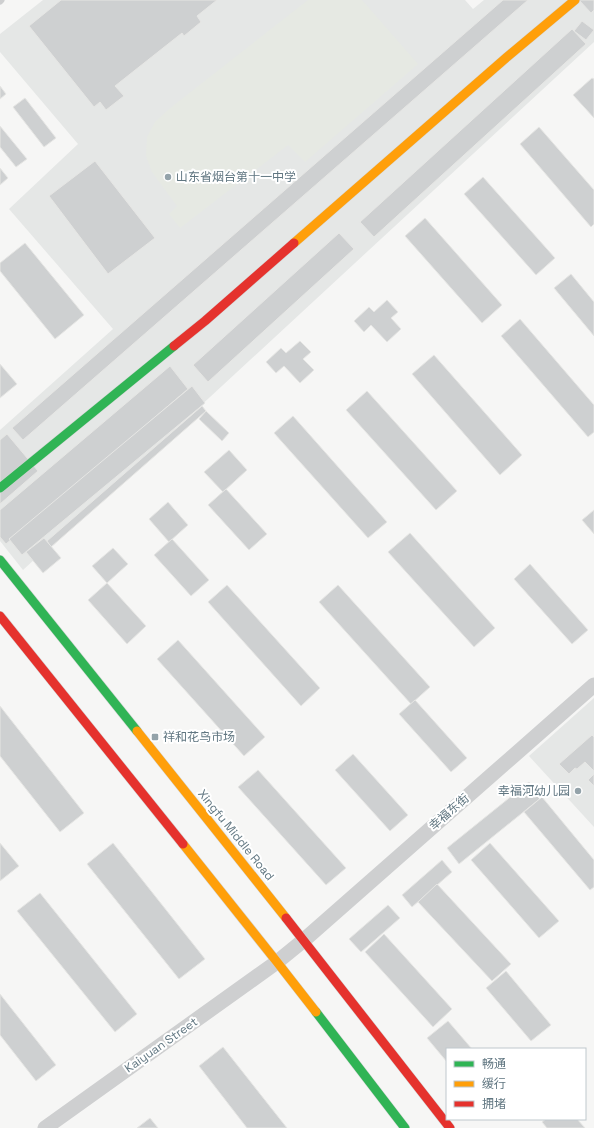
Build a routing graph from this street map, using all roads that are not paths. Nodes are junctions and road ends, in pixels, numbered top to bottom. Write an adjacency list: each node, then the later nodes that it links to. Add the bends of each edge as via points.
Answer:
1 (575, 0): 2 (main road, via 205,321)
2 (0, 488)
3 (0, 560): 6 (main road, Xingfu Middle Road)
4 (0, 616): 7 (main road)
5 (594, 684): 6 (street, 幸福东街)
6 (304, 940): 7 (street, 幸福东街); 10 (main road, Xingfu Middle Road)
7 (277, 962): 8 (street, Kaiyuan Street); 9 (main road)
8 (45, 1128)
9 (405, 1128)
10 (450, 1128)

